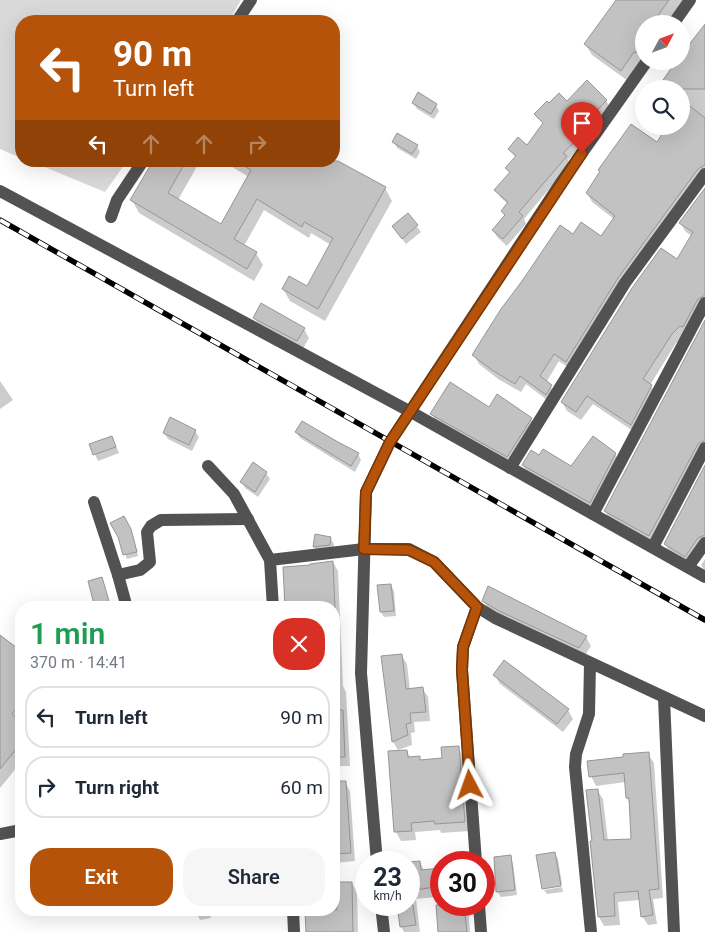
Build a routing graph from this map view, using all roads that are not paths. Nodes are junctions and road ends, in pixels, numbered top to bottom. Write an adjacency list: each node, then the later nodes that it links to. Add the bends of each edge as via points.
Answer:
1 (252, 0): 3 (street)
2 (690, 0): 4 (street)
3 (241, 15)
4 (679, 15)
5 (641, 70): 11 (street, via 560,184)
6 (139, 167): 9 (street)
7 (705, 174): 14 (street, via 625,283)
8 (0, 191): 11 (street)
9 (111, 217)
10 (705, 303): 16 (street)
11 (411, 412): 14 (street); 20 (street, via 390,442 366,492)
12 (705, 448): 19 (street)
13 (208, 466): 17 (street, via 234,494)
14 (510, 468): 16 (street)
15 (94, 502): 23 (street)
16 (593, 514): 19 (street)
17 (248, 519): 21 (street); 23 (street, via 161,520 148,532 150,562 140,570)
18 (705, 543): 22 (street)
19 (652, 547): 22 (street)
20 (364, 549): 21 (street); 27 (street, via 409,550 434,562); 33 (street, via 362,673)
21 (270, 560): 26 (street)
22 (688, 567): 24 (street)
23 (118, 576): 25 (street)
24 (705, 577)
25 (125, 601)
26 (273, 601)
27 (477, 607): 28 (street); 34 (street, via 463,647 462,670)
28 (590, 663): 29 (street); 41 (street, via 589,714 575,767)
29 (664, 698): 30 (street); 42 (street)
30 (705, 716)
31 (15, 831): 32 (street)
32 (0, 834)
33 (376, 851)
34 (475, 851)
35 (293, 916): 38 (street)
36 (382, 916): 39 (street)
37 (480, 916): 40 (street)
38 (294, 932)
39 (384, 932)
40 (481, 932)
41 (591, 932)
42 (674, 932)

